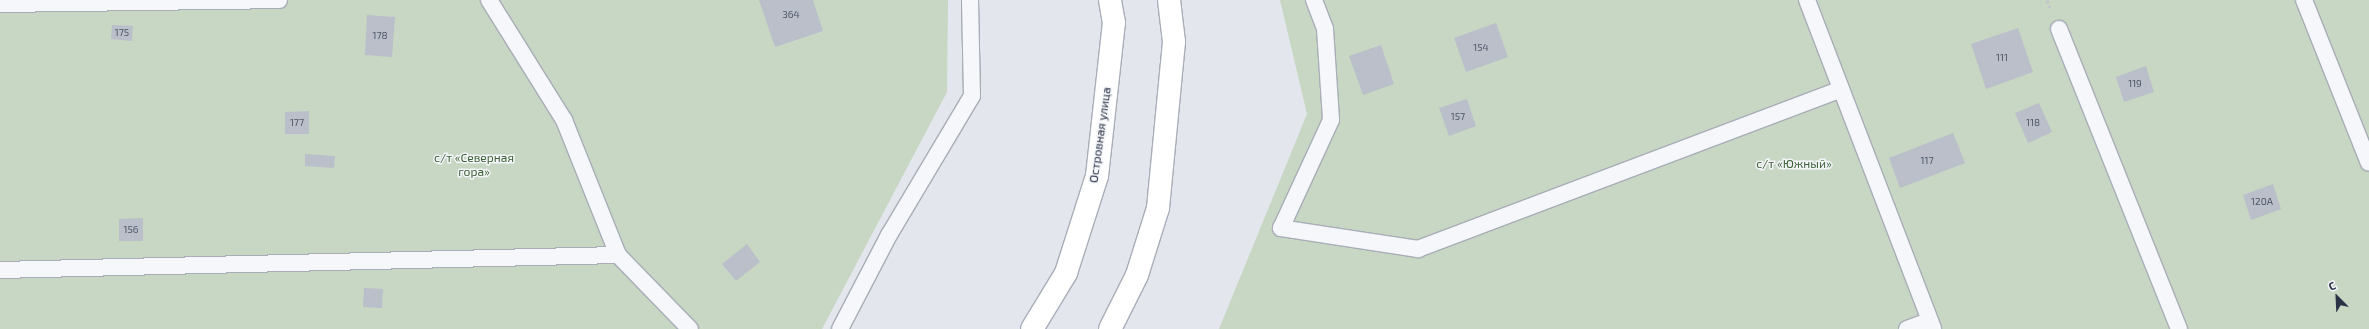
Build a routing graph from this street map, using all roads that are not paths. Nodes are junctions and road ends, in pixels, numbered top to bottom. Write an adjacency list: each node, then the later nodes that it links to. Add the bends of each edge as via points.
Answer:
1 (279, 0): 9 (lane)
2 (489, 0): 13 (lane, via 564,120)
3 (970, 0): 17 (lane, via 972,96 888,235)
4 (1110, 0): 18 (main road, Островная улица, via 1114,23 1097,176 1066,273)
5 (1170, 0): 19 (main road, via 1174,42 1158,208 1137,275)
6 (1314, 0): 11 (lane, via 1325,29 1331,120 1282,228 1418,249)
7 (1808, 0): 11 (lane)
8 (2304, 0): 12 (lane)
9 (0, 4)
10 (2059, 29): 21 (lane)
11 (1841, 89): 15 (lane)
12 (2369, 163)
13 (618, 255): 14 (lane); 16 (lane)
14 (0, 270)
15 (1931, 325): 20 (lane)
16 (690, 329)
17 (840, 329)
18 (1032, 329)
19 (1110, 329)
20 (1907, 329)
21 (2180, 329)

